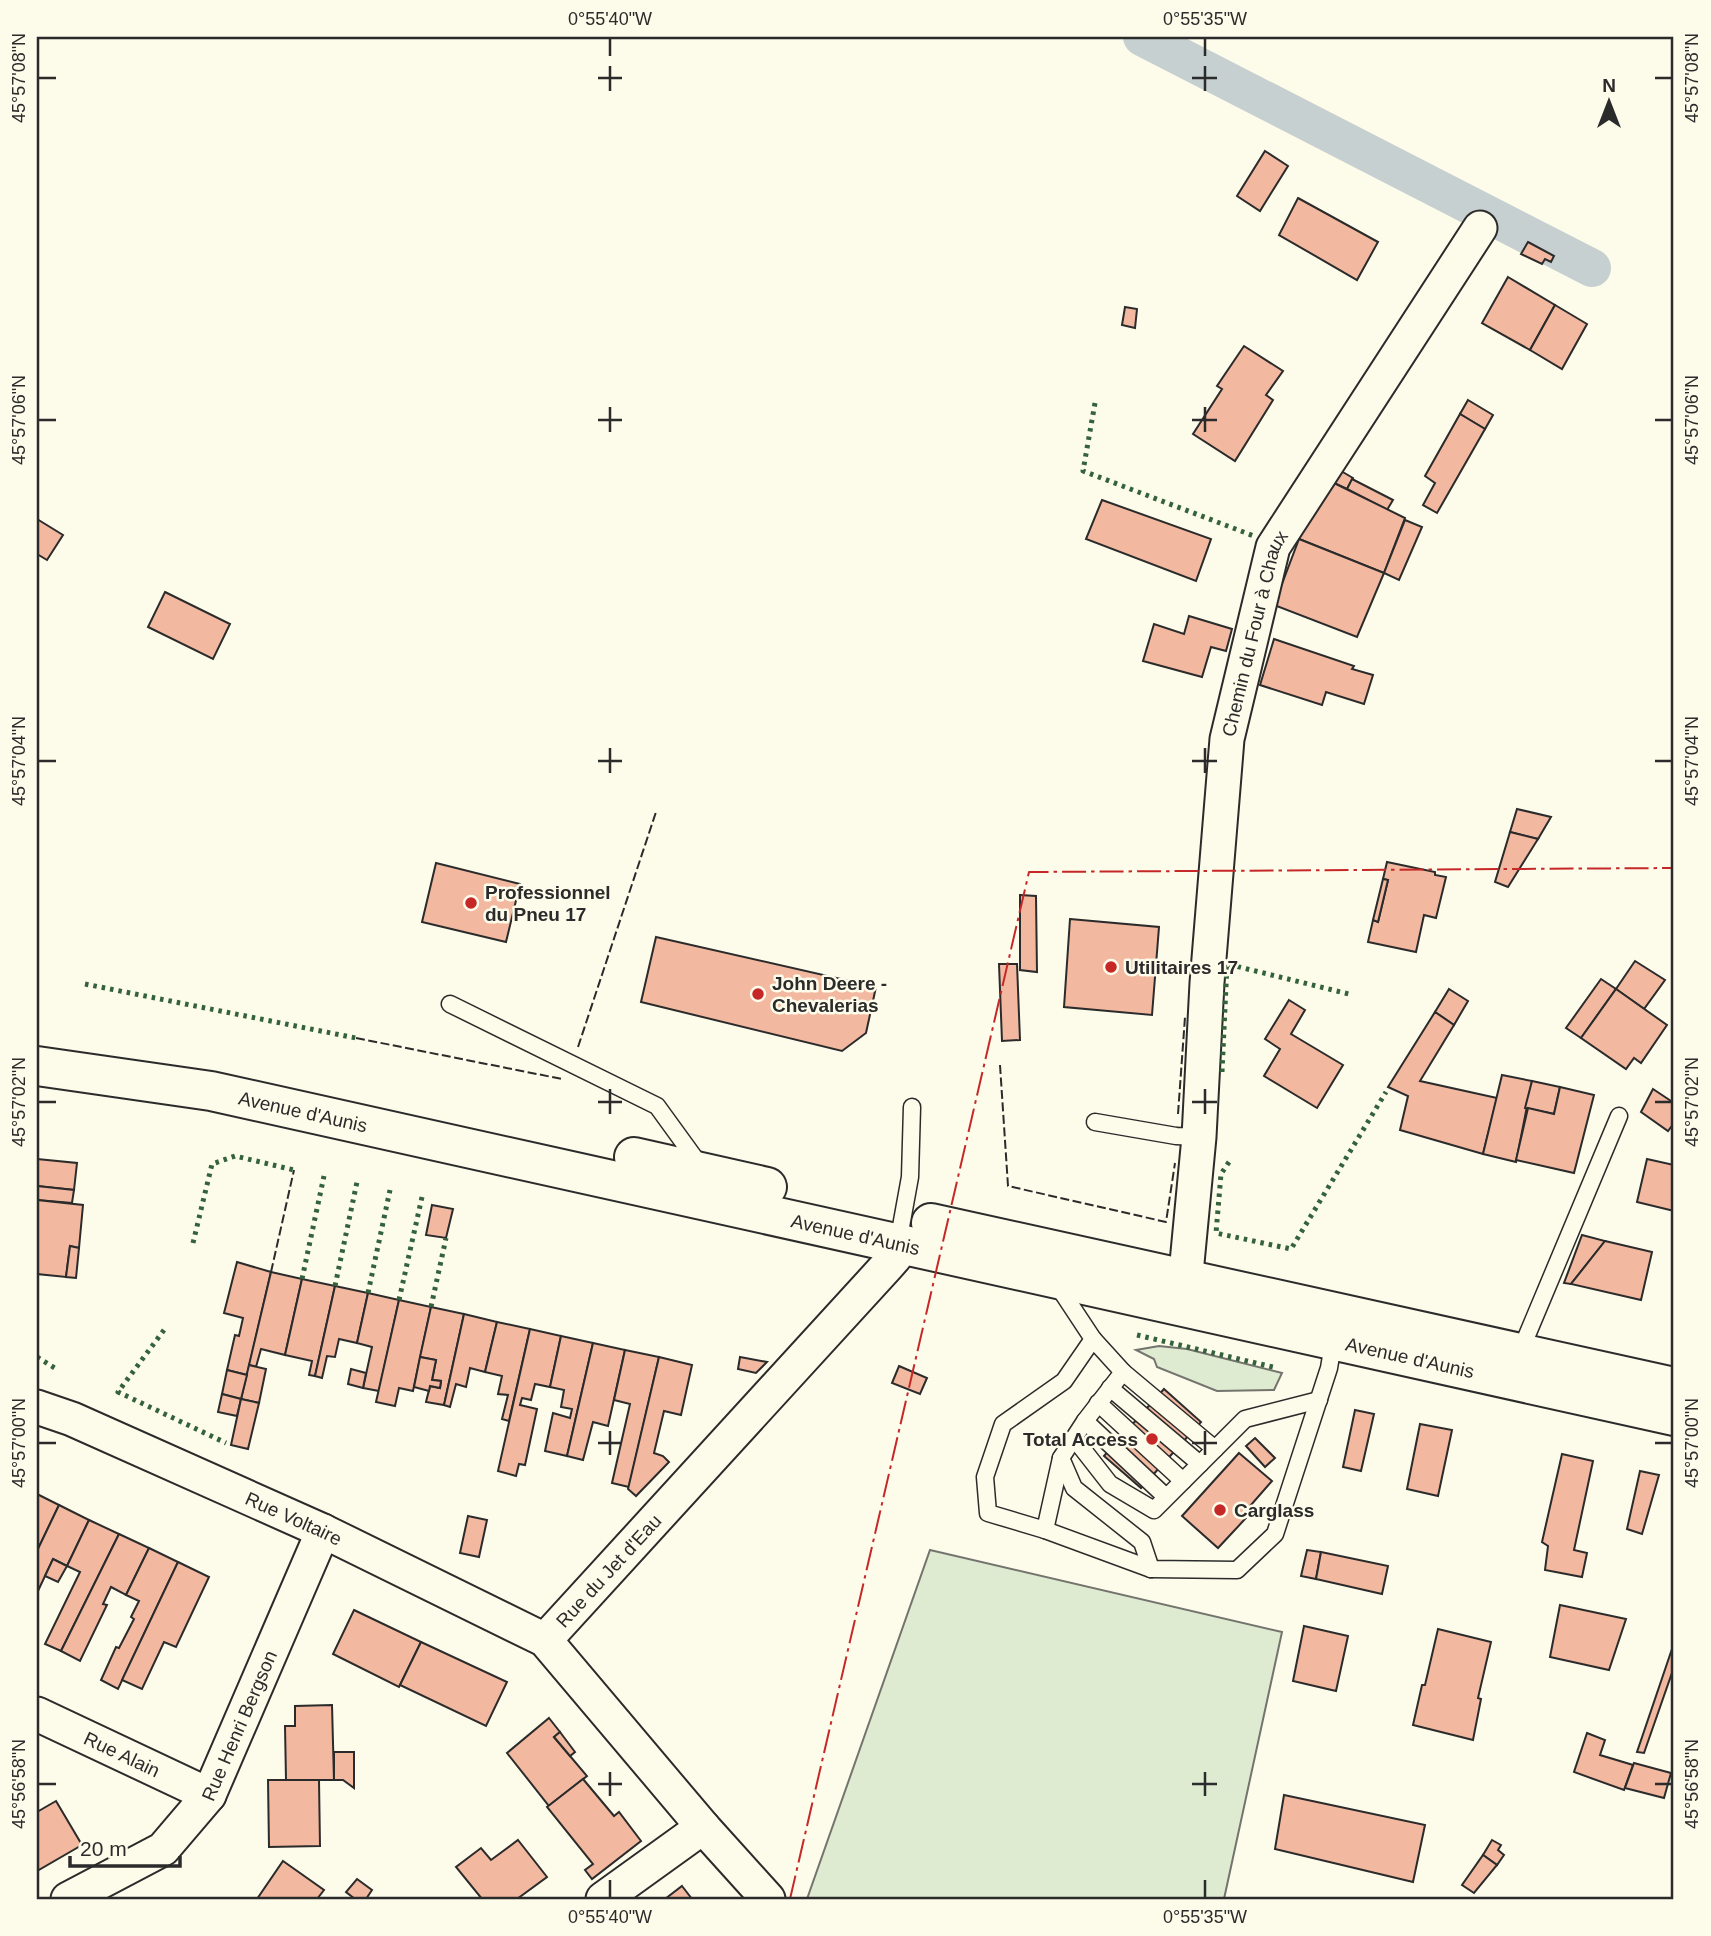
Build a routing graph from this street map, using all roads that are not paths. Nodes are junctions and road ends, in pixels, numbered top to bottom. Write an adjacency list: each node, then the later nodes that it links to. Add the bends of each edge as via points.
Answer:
1 (1480, 228): 8 (street, Chemin du Four à Chaux, via 1273,547 1227,738)
2 (450, 1004): 9 (lane, via 657,1106)
3 (37, 1041): 9 (main road, Avenue d'Aunis, via 217,1065)
4 (37, 1066): 9 (main road, Avenue d'Aunis, via 211,1091)
5 (912, 1107): 10 (lane, via 910,1177)
6 (1619, 1115): 15 (lane)
7 (1095, 1122): 8 (lane)
8 (1199, 1137): 12 (street, Chemin du Four à Chaux)
9 (703, 1186): 10 (main road, Avenue d'Aunis)
10 (901, 1230): 11 (main road, Avenue d'Aunis); 33 (street, Rue du Jet d'Eau, via 895,1257)
11 (1055, 1264): 12 (main road, Avenue d'Aunis); 14 (lane)
12 (1185, 1293): 13 (main road, Avenue d'Aunis)
13 (1336, 1327): 15 (main road, Avenue d'Aunis); 19 (lane)
14 (1093, 1339): 16 (lane); 30 (lane, via 1064,1381 1003,1424 985,1477 988,1513)
15 (1514, 1366): 17 (main road, Avenue d'Aunis); 22 (main road, Avenue d'Aunis)
16 (1123, 1372): 18 (lane); 25 (lane)
17 (1674, 1387)
18 (1110, 1388): 20 (lane); 27 (lane)
19 (1319, 1400): 25 (lane, via 1245,1419); 32 (lane, via 1275,1534 1237,1570)
20 (1098, 1403): 23 (lane); 28 (lane)
21 (37, 1407): 31 (street, Rue Voltaire)
22 (1674, 1416)
23 (1085, 1421): 24 (lane); 29 (lane)
24 (1074, 1438): 26 (lane); 29 (lane, via 1110,1484 1154,1510)
25 (1215, 1449): 27 (lane)
26 (1061, 1458): 30 (lane); 32 (lane, via 1074,1488 1142,1542)
27 (1200, 1464): 28 (lane)
28 (1183, 1481): 29 (lane)
29 (1167, 1497)
30 (1045, 1530): 32 (lane)
31 (323, 1531): 33 (street, Rue Voltaire); 35 (street, Rue Henri Bergson)
32 (1152, 1569)
33 (545, 1640): 36 (street, Rue du Jet d'Eau)
34 (37, 1714): 35 (street, Rue Alain)
35 (209, 1795): 37 (street, Rue Henri Bergson, via 163,1849)
36 (703, 1827): 38 (street); 39 (street, Rue du Jet d'Eau)
37 (68, 1899)
38 (604, 1899)
39 (768, 1899)

